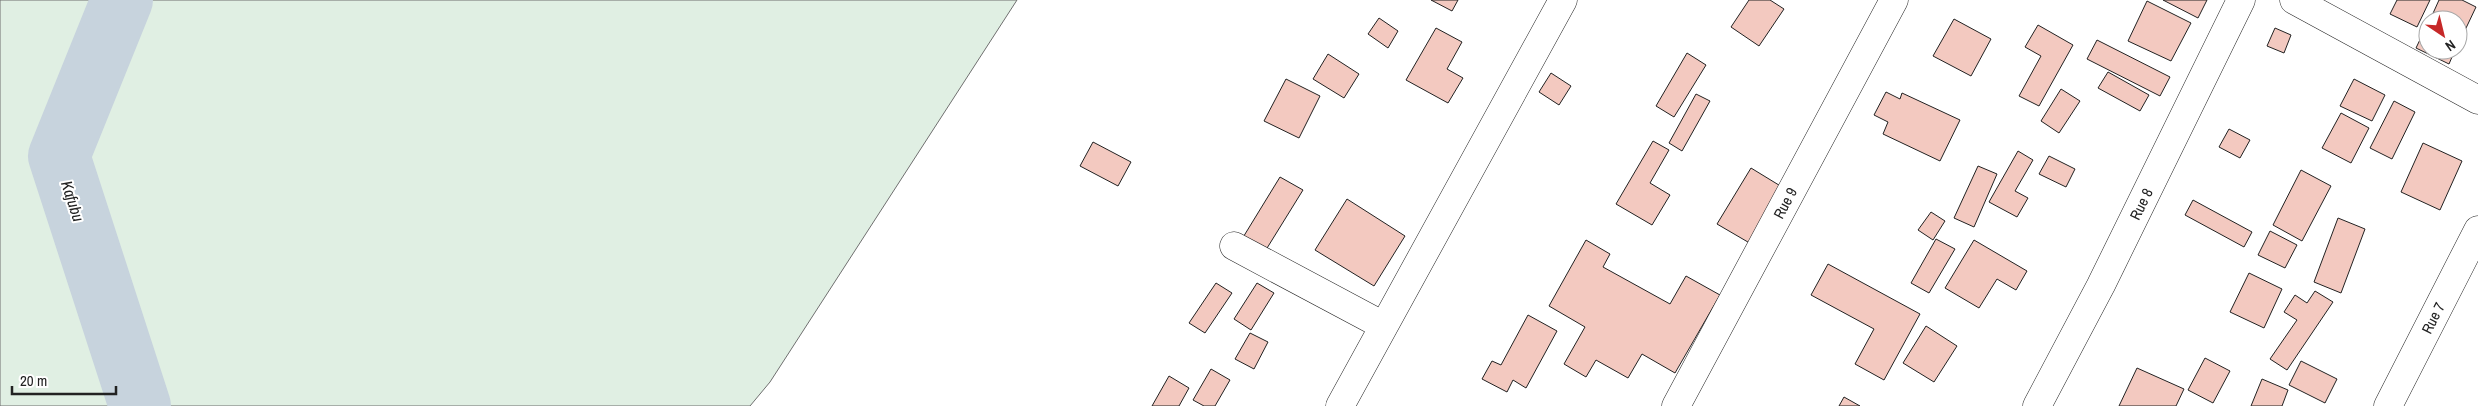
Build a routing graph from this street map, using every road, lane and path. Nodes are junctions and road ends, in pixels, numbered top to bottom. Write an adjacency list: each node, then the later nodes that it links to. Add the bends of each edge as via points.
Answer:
1 (1563, 0): 8 (street)
2 (1894, 0): 10 (street, Rue 9)
3 (2241, 0): 11 (street, Rue 8, via 2101,285)
4 (2294, 0): 5 (street)
5 (2478, 100)
6 (2478, 230): 12 (street, Rue 7)
7 (1234, 246): 8 (street)
8 (1384, 326): 9 (street)
9 (1340, 406)
10 (1676, 406)
11 (2037, 406)
12 (2388, 406)

